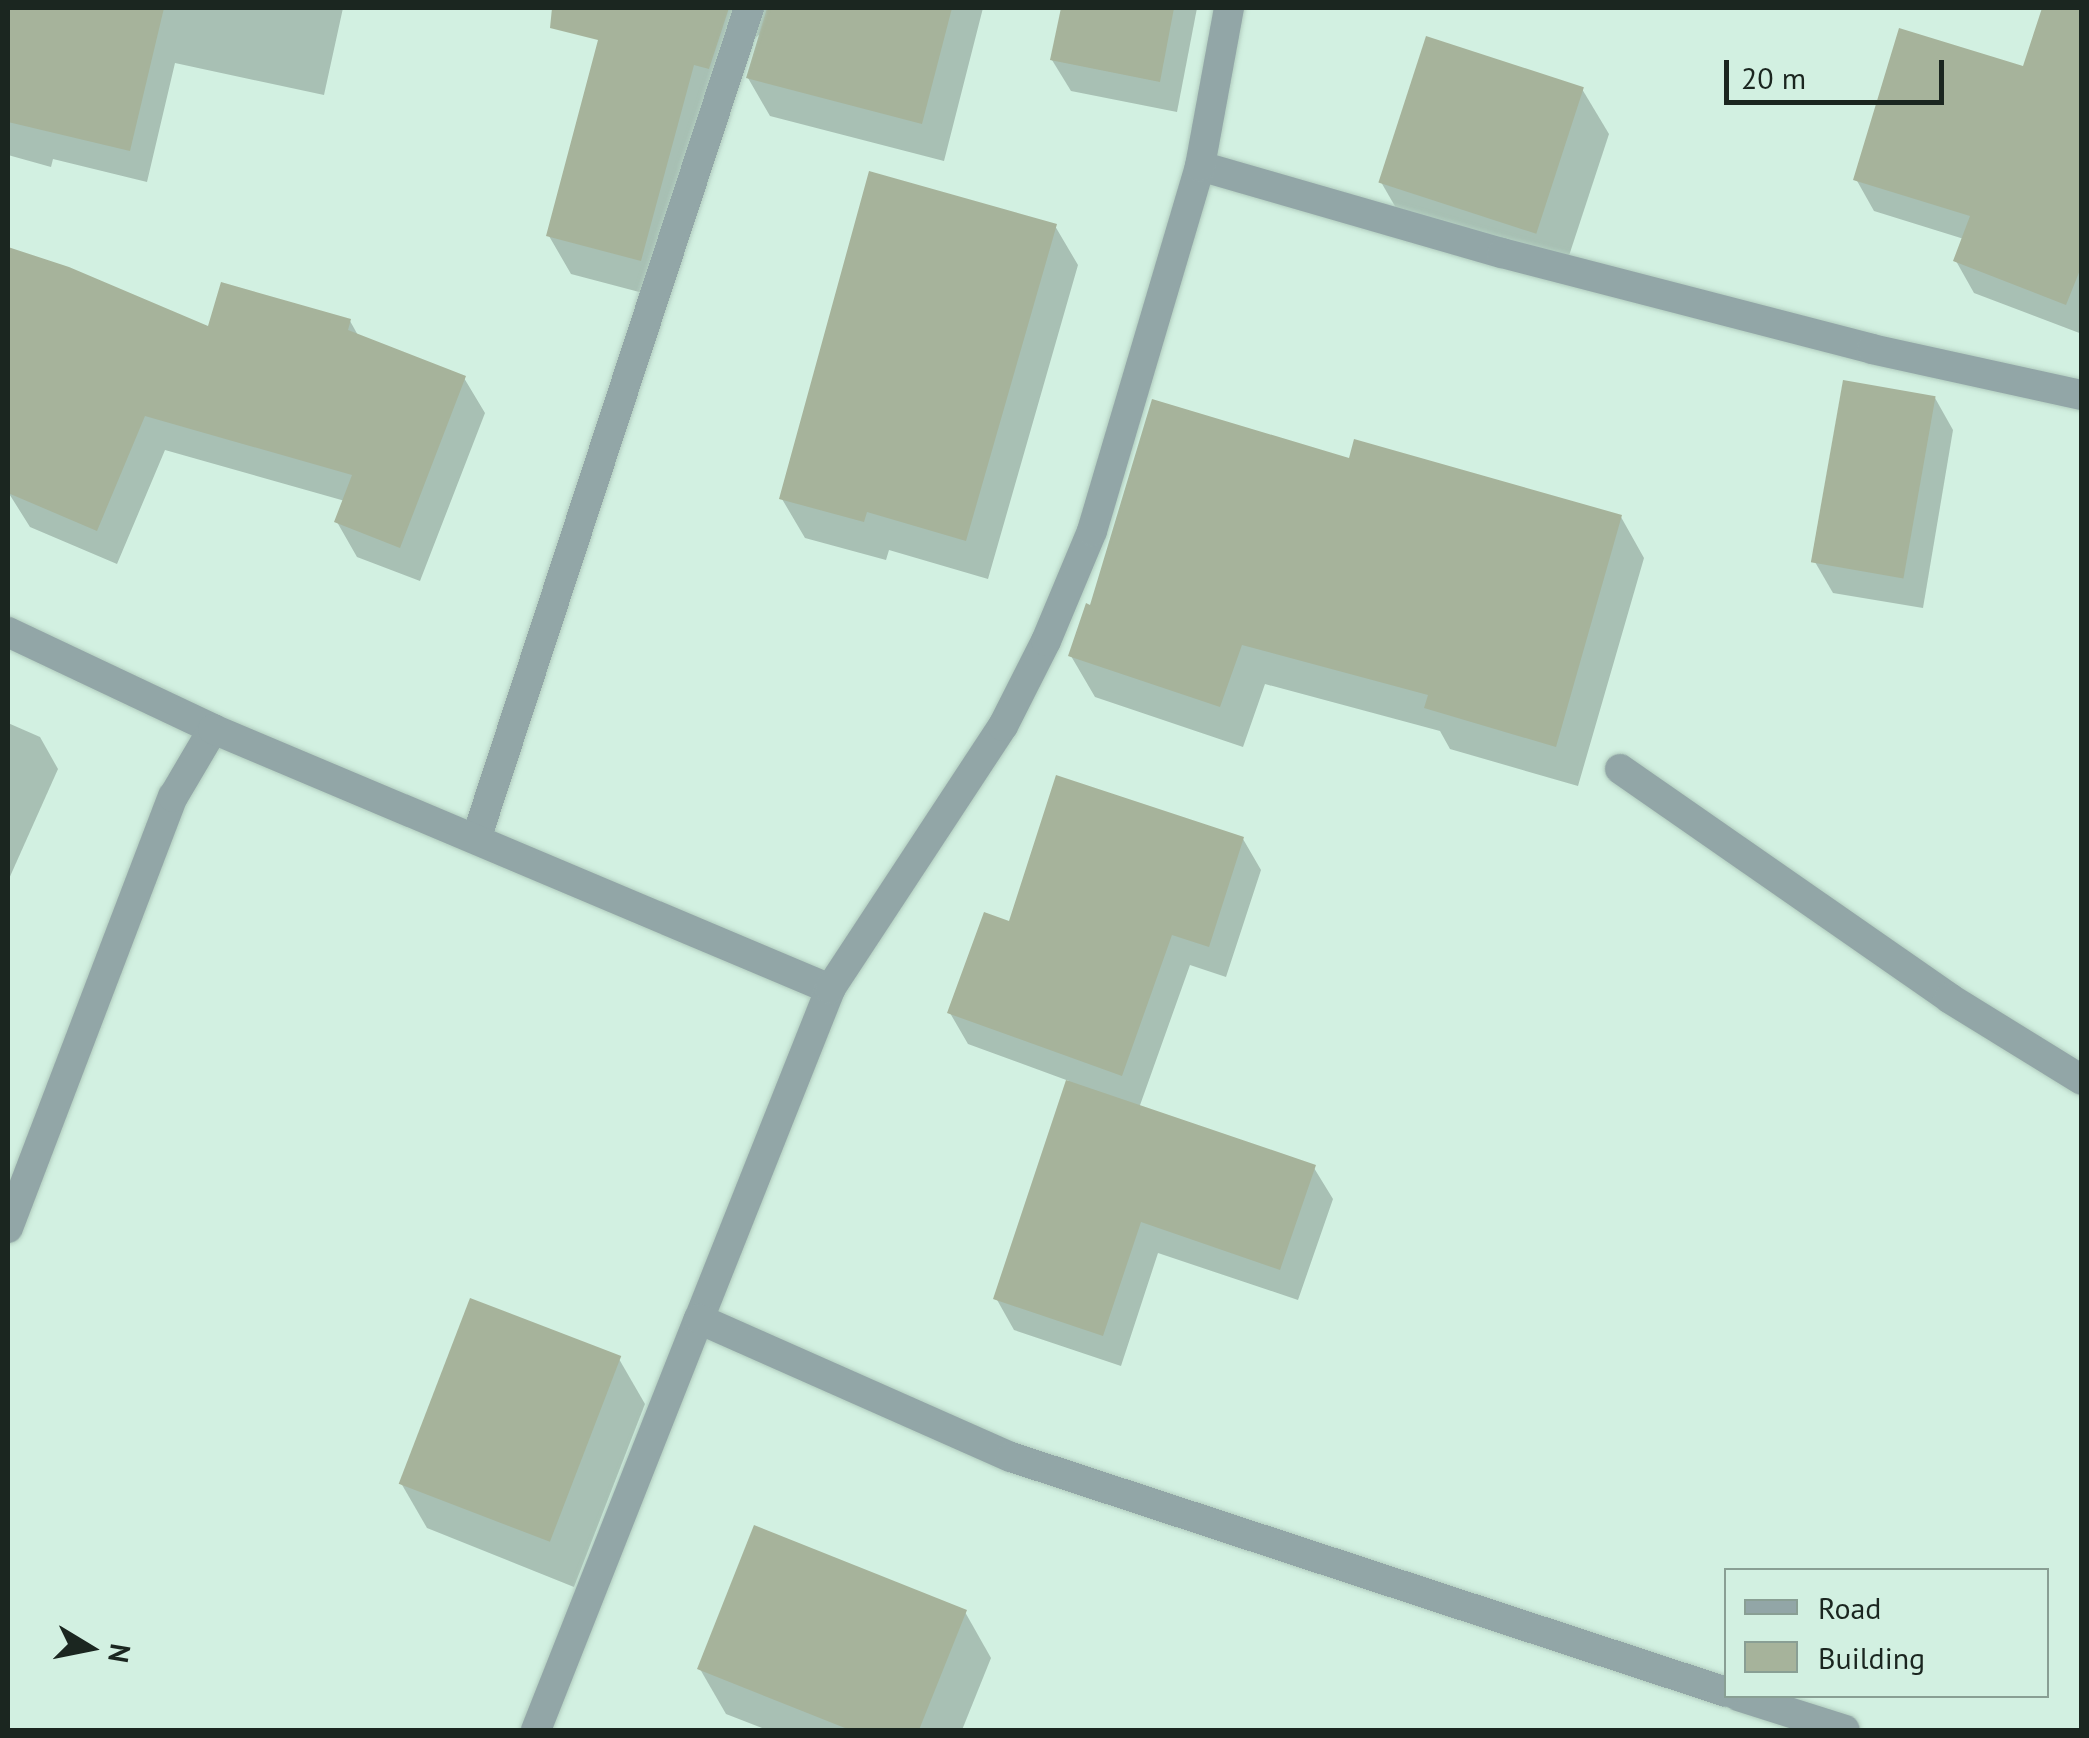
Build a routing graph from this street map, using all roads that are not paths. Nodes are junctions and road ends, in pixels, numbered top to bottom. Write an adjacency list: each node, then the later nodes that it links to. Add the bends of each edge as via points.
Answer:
1 (749, 8): 8 (street)
2 (1229, 8): 3 (street)
3 (1200, 166): 4 (street, via 1539,263); 9 (street, via 1092,531 1046,641 1003,726)
4 (2082, 395)
5 (8, 632): 6 (street)
6 (213, 730): 8 (street); 11 (street, via 173,797)
7 (1620, 769): 10 (street, via 1949,998)
8 (476, 839): 9 (street)
9 (830, 989): 12 (street)
10 (2082, 1080)
11 (8, 1228)
12 (699, 1319): 13 (street, via 1011,1457); 15 (street)
13 (1724, 1691)
14 (1744, 1698): 16 (street)
15 (536, 1730)
16 (1845, 1730)

